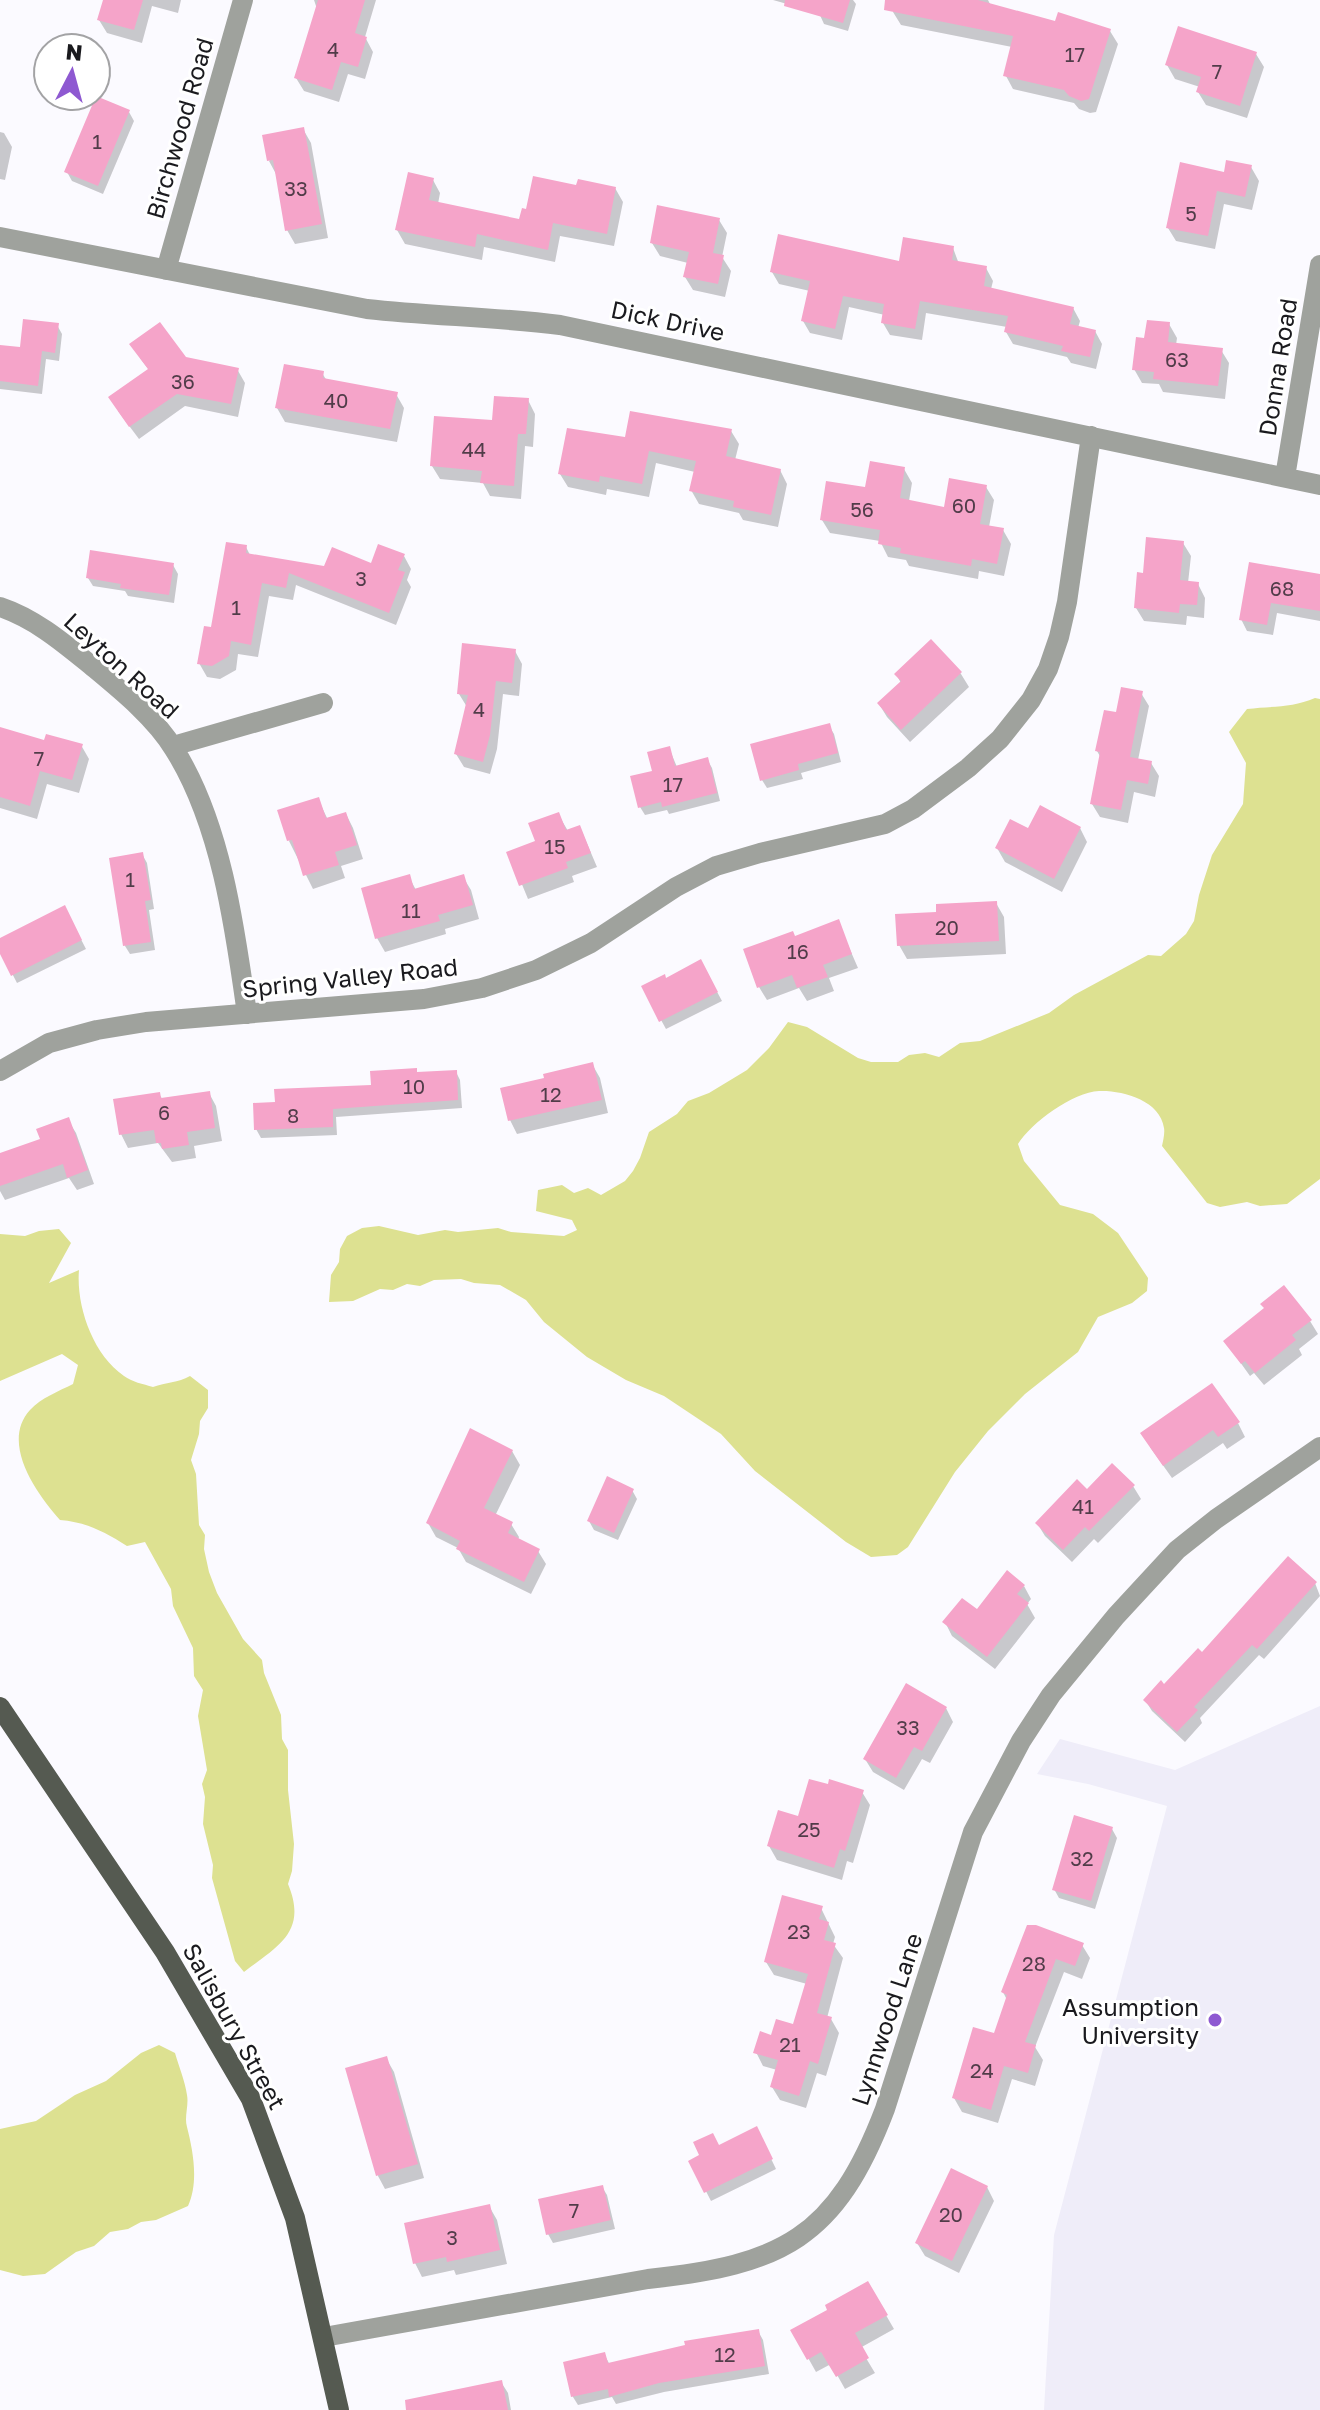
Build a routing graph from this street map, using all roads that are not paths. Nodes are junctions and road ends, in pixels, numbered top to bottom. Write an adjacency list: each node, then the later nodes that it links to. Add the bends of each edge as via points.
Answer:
1 (243, 0): 4 (street, Birchwood Road)
2 (0, 237): 4 (street, Dick Drive)
3 (1320, 265): 6 (street, Donna Road)
4 (166, 270): 5 (street, Dick Drive, via 367,309 560,325)
5 (1091, 436): 6 (street, Dick Drive); 11 (street, Spring Valley Road, via 1067,602 1048,669 1000,739 913,809 885,824 716,866 591,943 509,980 424,999)
6 (1285, 477): 7 (street, Dick Drive)
7 (1320, 485)
8 (0, 607): 10 (street, Leyton Road, via 30,619 98,671)
9 (323, 703): 10 (street)
10 (173, 746): 11 (street, Leyton Road, via 206,818 222,870)
11 (247, 1014): 12 (street, Spring Valley Road, via 146,1022 74,1035)
12 (0, 1071)
13 (1320, 1447): 15 (street, Lynnwood Lane, via 1177,1550 1051,1695 1021,1741 973,1832 868,2154 822,2220 802,2237 755,2259 694,2274)
14 (0, 1707): 15 (main road, Salisbury Street, via 165,1952 251,2099 295,2218)
15 (324, 2337): 16 (main road, Salisbury Street)
16 (339, 2410)

